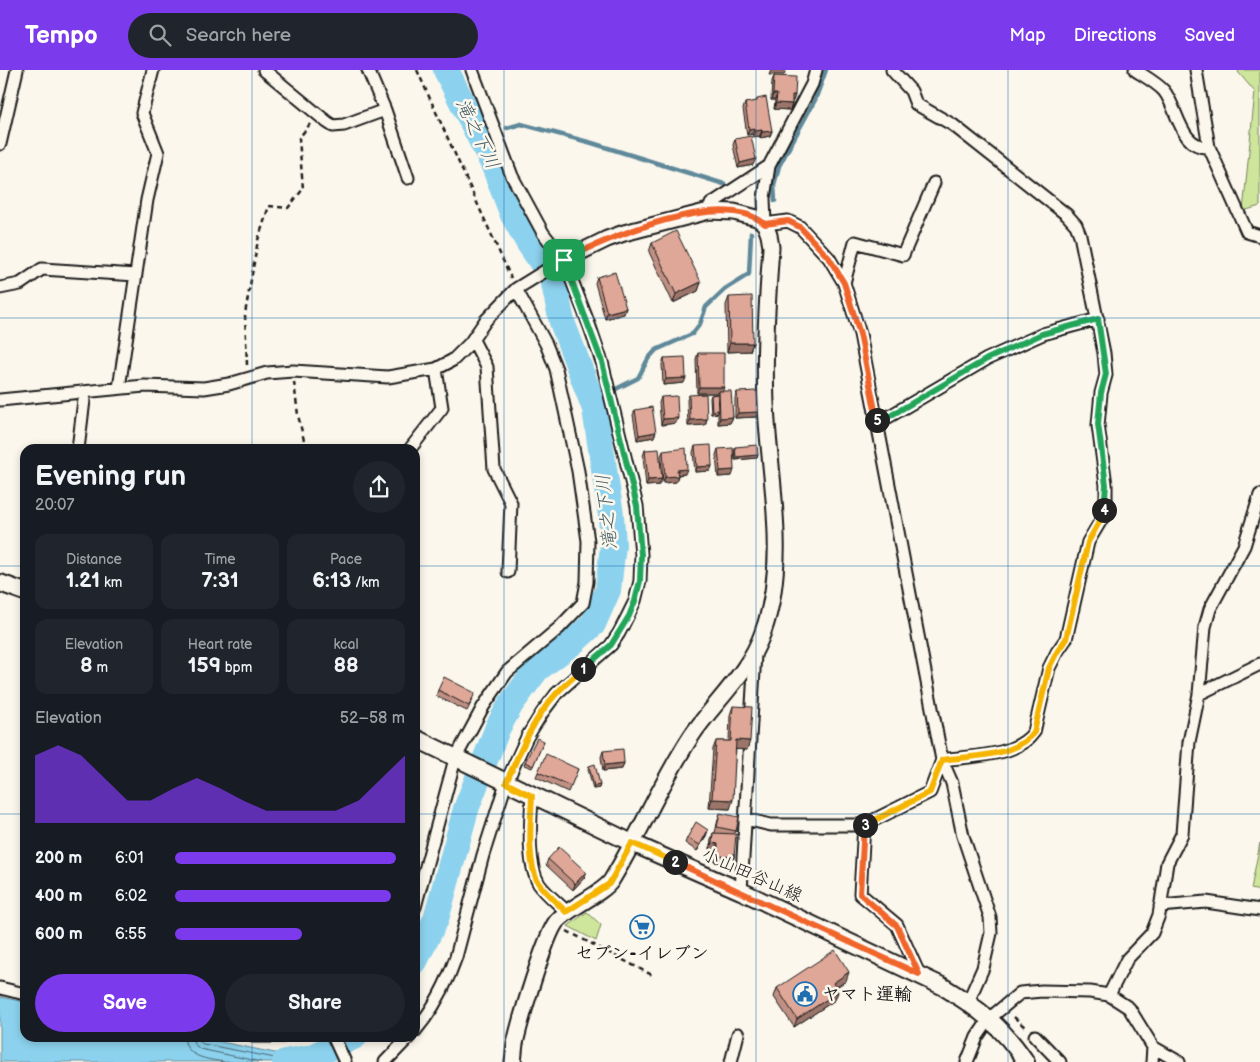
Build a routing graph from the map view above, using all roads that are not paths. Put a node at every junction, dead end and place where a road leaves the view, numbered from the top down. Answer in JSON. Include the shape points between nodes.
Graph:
{"nodes":[{"id":1,"x":17,"y":70,"type":"edge"},
{"id":2,"x":153,"y":70,"type":"edge"},
{"id":3,"x":264,"y":70,"type":"edge"},
{"id":4,"x":368,"y":70,"type":"edge"},
{"id":5,"x":472,"y":70,"type":"edge"},
{"id":6,"x":816,"y":70,"type":"edge"},
{"id":7,"x":892,"y":70,"type":"edge"},
{"id":8,"x":1135,"y":70,"type":"edge"},
{"id":9,"x":1196,"y":70,"type":"edge"},
{"id":10,"x":385,"y":110,"type":"junction"},
{"id":11,"x":0,"y":144,"type":"edge"},
{"id":12,"x":1209,"y":147,"type":"junction"},
{"id":13,"x":770,"y":166,"type":"junction"},
{"id":14,"x":408,"y":178,"type":"dead end"},
{"id":15,"x":934,"y":183,"type":"dead end"},
{"id":16,"x":709,"y":211,"type":"junction"},
{"id":17,"x":765,"y":224,"type":"junction"},
{"id":18,"x":1260,"y":236,"type":"edge"},
{"id":19,"x":561,"y":261,"type":"junction"},
{"id":20,"x":136,"y":275,"type":"junction"},
{"id":21,"x":844,"y":283,"type":"junction"},
{"id":22,"x":520,"y":286,"type":"junction"},
{"id":23,"x":0,"y":288,"type":"edge"},
{"id":24,"x":1098,"y":319,"type":"junction"},
{"id":25,"x":473,"y":340,"type":"junction"},
{"id":26,"x":436,"y":369,"type":"junction"},
{"id":27,"x":119,"y":388,"type":"junction"},
{"id":28,"x":85,"y":392,"type":"junction"},
{"id":29,"x":0,"y":400,"type":"edge"},
{"id":30,"x":878,"y":423,"type":"junction"},
{"id":31,"x":79,"y":444,"type":"edge"},
{"id":32,"x":414,"y":444,"type":"edge"},
{"id":33,"x":1260,"y":495,"type":"edge"},
{"id":34,"x":508,"y":572,"type":"dead end"},
{"id":35,"x":0,"y":583,"type":"edge"},
{"id":36,"x":20,"y":590,"type":"edge"},
{"id":37,"x":755,"y":654,"type":"junction"},
{"id":38,"x":1260,"y":664,"type":"edge"},
{"id":39,"x":1199,"y":694,"type":"junction"},
{"id":40,"x":420,"y":741,"type":"edge"},
{"id":41,"x":458,"y":760,"type":"junction"},
{"id":42,"x":942,"y":760,"type":"junction"},
{"id":43,"x":503,"y":782,"type":"junction"},
{"id":44,"x":532,"y":796,"type":"junction"},
{"id":45,"x":745,"y":819,"type":"junction"},
{"id":46,"x":864,"y":825,"type":"junction"},
{"id":47,"x":632,"y":843,"type":"junction"},
{"id":48,"x":420,"y":890,"type":"edge"},
{"id":49,"x":741,"y":891,"type":"junction"},
{"id":50,"x":1160,"y":906,"type":"junction"},
{"id":51,"x":1260,"y":910,"type":"edge"},
{"id":52,"x":566,"y":912,"type":"junction"},
{"id":53,"x":919,"y":974,"type":"junction"},
{"id":54,"x":0,"y":988,"type":"edge"},
{"id":55,"x":20,"y":993,"type":"edge"},
{"id":56,"x":1109,"y":995,"type":"junction"},
{"id":57,"x":968,"y":1002,"type":"junction"},
{"id":58,"x":990,"y":1018,"type":"junction"},
{"id":59,"x":420,"y":1024,"type":"edge"},
{"id":60,"x":738,"y":1034,"type":"dead end"},
{"id":61,"x":1035,"y":1036,"type":"dead end"},
{"id":62,"x":336,"y":1042,"type":"edge"},
{"id":63,"x":404,"y":1042,"type":"edge"},
{"id":64,"x":1153,"y":1047,"type":"junction"},
{"id":65,"x":345,"y":1062,"type":"edge"},
{"id":66,"x":385,"y":1062,"type":"edge"},
{"id":67,"x":513,"y":1062,"type":"edge"},
{"id":68,"x":731,"y":1062,"type":"edge"},
{"id":69,"x":967,"y":1062,"type":"edge"},
{"id":70,"x":1026,"y":1062,"type":"edge"},
{"id":71,"x":1060,"y":1062,"type":"edge"},
{"id":72,"x":1152,"y":1062,"type":"edge"},
{"id":73,"x":1180,"y":1062,"type":"edge"}],
"edges":[{"from":1,"to":11,"type":"street"},
{"from":2,"to":20,"type":"street","via":[[142,113],[158,153]]},
{"from":3,"to":10,"type":"street","via":[[334,126]]},
{"from":4,"to":10,"type":"street"},
{"from":5,"to":19,"type":"street","via":[[512,176]]},
{"from":6,"to":13,"type":"street"},
{"from":7,"to":24,"type":"street","via":[[910,91],[916,104],[953,125],[1068,215],[1080,235]]},
{"from":8,"to":12,"type":"street","via":[[1164,91],[1190,140],[1201,147]]},
{"from":9,"to":12,"type":"street"},
{"from":10,"to":14,"type":"street"},
{"from":12,"to":18,"type":"street","via":[[1247,232]]},
{"from":13,"to":16,"type":"street","via":[[711,204]]},
{"from":13,"to":17,"type":"street","via":[[764,198]]},
{"from":15,"to":21,"type":"street","via":[[903,255],[855,242]]},
{"from":16,"to":17,"type":"street","via":[[746,214]]},
{"from":16,"to":19,"type":"street","via":[[624,233]]},
{"from":17,"to":21,"type":"street","via":[[788,221],[800,227],[829,258]]},
{"from":17,"to":37,"type":"street","via":[[771,247],[766,376],[776,544],[771,601]]},
{"from":19,"to":22,"type":"street"},
{"from":19,"to":43,"type":"street","via":[[590,327],[612,402],[637,506],[640,581],[629,616],[611,645],[557,693],[527,736]]},
{"from":20,"to":23,"type":"street","via":[[42,269],[20,284]]},
{"from":20,"to":27,"type":"street"},
{"from":21,"to":30,"type":"street","via":[[860,334]]},
{"from":22,"to":25,"type":"street","via":[[486,320]]},
{"from":22,"to":41,"type":"street","via":[[556,369],[588,541],[587,582],[583,603],[560,628],[507,672],[483,707]]},
{"from":24,"to":30,"type":"street","via":[[1042,334],[987,359]]},
{"from":24,"to":42,"type":"street","via":[[1106,374],[1098,424],[1106,506],[1088,542],[1066,639],[1049,668],[1034,732],[1028,740],[1002,751]]},
{"from":25,"to":26,"type":"street","via":[[453,360]]},
{"from":25,"to":34,"type":"street","via":[[486,367],[494,468],[511,503]]},
{"from":26,"to":27,"type":"street","via":[[388,377],[293,371],[267,373],[204,388]]},
{"from":26,"to":32,"type":"street","via":[[442,408]]},
{"from":27,"to":28,"type":"street"},
{"from":28,"to":29,"type":"street"},
{"from":28,"to":31,"type":"street"},
{"from":30,"to":42,"type":"street"},
{"from":33,"to":39,"type":"street","via":[[1244,546],[1210,609]]},
{"from":35,"to":36,"type":"main road"},
{"from":37,"to":45,"type":"street"},
{"from":37,"to":47,"type":"street","via":[[693,734]]},
{"from":38,"to":39,"type":"street"},
{"from":39,"to":50,"type":"street","via":[[1189,742],[1182,834],[1167,863]]},
{"from":40,"to":41,"type":"main road","name":"小山田谷山線"},
{"from":41,"to":43,"type":"main road","name":"小山田谷山線"},
{"from":41,"to":48,"type":"street"},
{"from":42,"to":46,"type":"street","via":[[930,792]]},
{"from":42,"to":57,"type":"street","via":[[952,783],[963,836],[990,917],[987,954]]},
{"from":43,"to":44,"type":"main road","name":"小山田谷山線"},
{"from":43,"to":59,"type":"street","via":[[450,975]]},
{"from":44,"to":47,"type":"main road","name":"小山田谷山線"},
{"from":44,"to":52,"type":"street","via":[[530,844],[535,873],[540,884]]},
{"from":45,"to":46,"type":"street","via":[[771,824]]},
{"from":45,"to":49,"type":"street"},
{"from":46,"to":53,"type":"street","via":[[860,894],[897,926]]},
{"from":47,"to":49,"type":"main road","name":"小山田谷山線"},
{"from":47,"to":52,"type":"street","via":[[609,884]]},
{"from":49,"to":53,"type":"main road","name":"小山田谷山線"},
{"from":50,"to":51,"type":"street","via":[[1206,902]]},
{"from":50,"to":56,"type":"street","via":[[1152,933],[1127,959]]},
{"from":52,"to":67,"type":"street","via":[[554,923],[545,946],[515,1044]]},
{"from":53,"to":57,"type":"main road","name":"小山田谷山線"},
{"from":54,"to":55,"type":"street"},
{"from":56,"to":58,"type":"street","via":[[1068,991],[1020,993]]},
{"from":56,"to":64,"type":"street","via":[[1129,1008]]},
{"from":57,"to":58,"type":"main road","name":"小山田谷山線"},
{"from":58,"to":69,"type":"street","via":[[977,1037]]},
{"from":58,"to":70,"type":"main road","name":"小山田谷山線"},
{"from":60,"to":68,"type":"street"},
{"from":61,"to":71,"type":"street"},
{"from":62,"to":65,"type":"street"},
{"from":63,"to":66,"type":"street"},
{"from":64,"to":72,"type":"street"},
{"from":64,"to":73,"type":"street"}]}
